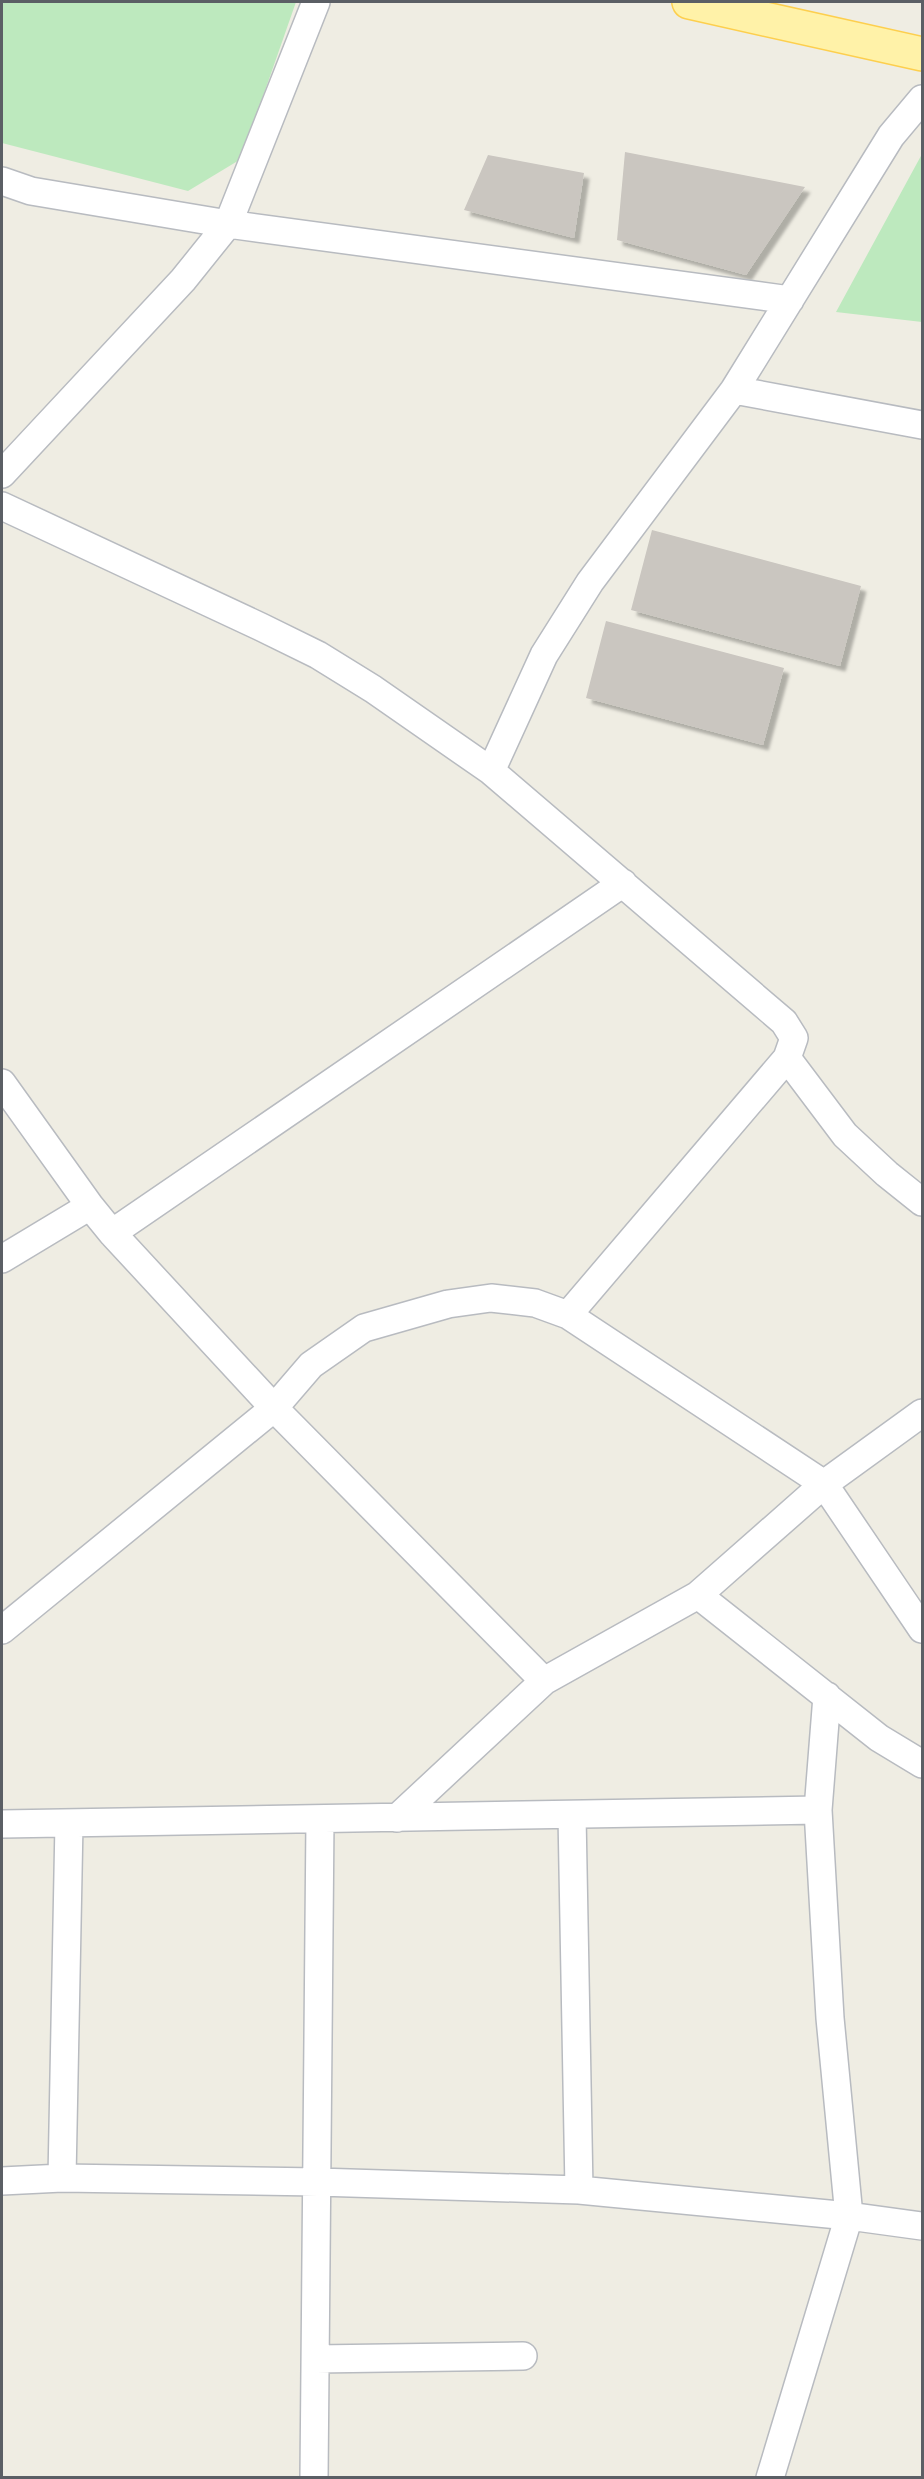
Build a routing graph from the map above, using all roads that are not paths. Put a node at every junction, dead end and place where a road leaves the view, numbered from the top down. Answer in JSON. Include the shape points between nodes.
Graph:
{"nodes":[{"id":1,"x":316,"y":2,"type":"edge"},
{"id":2,"x":689,"y":2,"type":"edge"},
{"id":3,"x":922,"y":54,"type":"edge"},
{"id":4,"x":922,"y":99,"type":"edge"},
{"id":5,"x":2,"y":181,"type":"edge"},
{"id":6,"x":228,"y":224,"type":"junction"},
{"id":7,"x":790,"y":300,"type":"junction"},
{"id":8,"x":734,"y":390,"type":"junction"},
{"id":9,"x":922,"y":425,"type":"edge"},
{"id":10,"x":2,"y":474,"type":"edge"},
{"id":11,"x":2,"y":506,"type":"edge"},
{"id":12,"x":491,"y":771,"type":"junction"},
{"id":13,"x":623,"y":882,"type":"junction"},
{"id":14,"x":787,"y":1058,"type":"junction"},
{"id":15,"x":2,"y":1083,"type":"edge"},
{"id":16,"x":922,"y":1202,"type":"edge"},
{"id":17,"x":90,"y":1206,"type":"junction"},
{"id":18,"x":112,"y":1233,"type":"junction"},
{"id":19,"x":2,"y":1259,"type":"edge"},
{"id":20,"x":568,"y":1315,"type":"junction"},
{"id":21,"x":274,"y":1408,"type":"junction"},
{"id":22,"x":922,"y":1413,"type":"edge"},
{"id":23,"x":824,"y":1484,"type":"junction"},
{"id":24,"x":698,"y":1595,"type":"junction"},
{"id":25,"x":922,"y":1629,"type":"edge"},
{"id":26,"x":2,"y":1630,"type":"edge"},
{"id":27,"x":544,"y":1681,"type":"junction"},
{"id":28,"x":826,"y":1696,"type":"junction"},
{"id":29,"x":922,"y":1764,"type":"edge"},
{"id":30,"x":818,"y":1810,"type":"junction"},
{"id":31,"x":572,"y":1815,"type":"junction"},
{"id":32,"x":397,"y":1818,"type":"junction"},
{"id":33,"x":320,"y":1819,"type":"junction"},
{"id":34,"x":69,"y":1823,"type":"junction"},
{"id":35,"x":2,"y":1824,"type":"edge"},
{"id":36,"x":62,"y":2178,"type":"junction"},
{"id":37,"x":2,"y":2181,"type":"edge"},
{"id":38,"x":318,"y":2181,"type":"junction"},
{"id":39,"x":579,"y":2190,"type":"junction"},
{"id":40,"x":849,"y":2216,"type":"junction"},
{"id":41,"x":922,"y":2226,"type":"edge"},
{"id":42,"x":523,"y":2356,"type":"dead end"},
{"id":43,"x":316,"y":2359,"type":"junction"},
{"id":44,"x":314,"y":2478,"type":"edge"},
{"id":45,"x":770,"y":2478,"type":"edge"}],
"edges":[{"from":1,"to":6,"type":"street"},
{"from":2,"to":3,"type":"main road"},
{"from":4,"to":7,"type":"street","via":[[891,136]]},
{"from":5,"to":6,"type":"street","via":[[31,191]]},
{"from":6,"to":7,"type":"street"},
{"from":6,"to":10,"type":"street","via":[[183,280]]},
{"from":7,"to":8,"type":"street"},
{"from":8,"to":9,"type":"street"},
{"from":8,"to":12,"type":"street","via":[[590,582],[544,655]]},
{"from":11,"to":12,"type":"street","via":[[318,655]]},
{"from":12,"to":13,"type":"street"},
{"from":13,"to":14,"type":"street","via":[[784,1022],[794,1038]]},
{"from":13,"to":18,"type":"street"},
{"from":14,"to":16,"type":"street","via":[[845,1135]]},
{"from":14,"to":20,"type":"street"},
{"from":15,"to":17,"type":"street"},
{"from":17,"to":18,"type":"street"},
{"from":17,"to":19,"type":"street"},
{"from":18,"to":21,"type":"street"},
{"from":20,"to":21,"type":"street","via":[[535,1303],[491,1298],[448,1304],[364,1328],[311,1365]]},
{"from":20,"to":23,"type":"street"},
{"from":21,"to":26,"type":"street"},
{"from":21,"to":27,"type":"street"},
{"from":22,"to":23,"type":"street"},
{"from":23,"to":24,"type":"street"},
{"from":23,"to":25,"type":"street"},
{"from":24,"to":27,"type":"street"},
{"from":24,"to":28,"type":"street"},
{"from":27,"to":32,"type":"street"},
{"from":28,"to":29,"type":"street","via":[[879,1738]]},
{"from":28,"to":30,"type":"street"},
{"from":30,"to":31,"type":"street"},
{"from":30,"to":40,"type":"street","via":[[830,2018]]},
{"from":31,"to":32,"type":"street"},
{"from":31,"to":39,"type":"street"},
{"from":32,"to":33,"type":"street"},
{"from":33,"to":34,"type":"street"},
{"from":33,"to":38,"type":"street"},
{"from":34,"to":35,"type":"street"},
{"from":34,"to":36,"type":"street"},
{"from":36,"to":37,"type":"street"},
{"from":36,"to":38,"type":"street"},
{"from":38,"to":39,"type":"street"},
{"from":38,"to":43,"type":"street"},
{"from":39,"to":40,"type":"street"},
{"from":40,"to":41,"type":"street"},
{"from":40,"to":45,"type":"street"},
{"from":42,"to":43,"type":"street"},
{"from":43,"to":44,"type":"street"}]}
